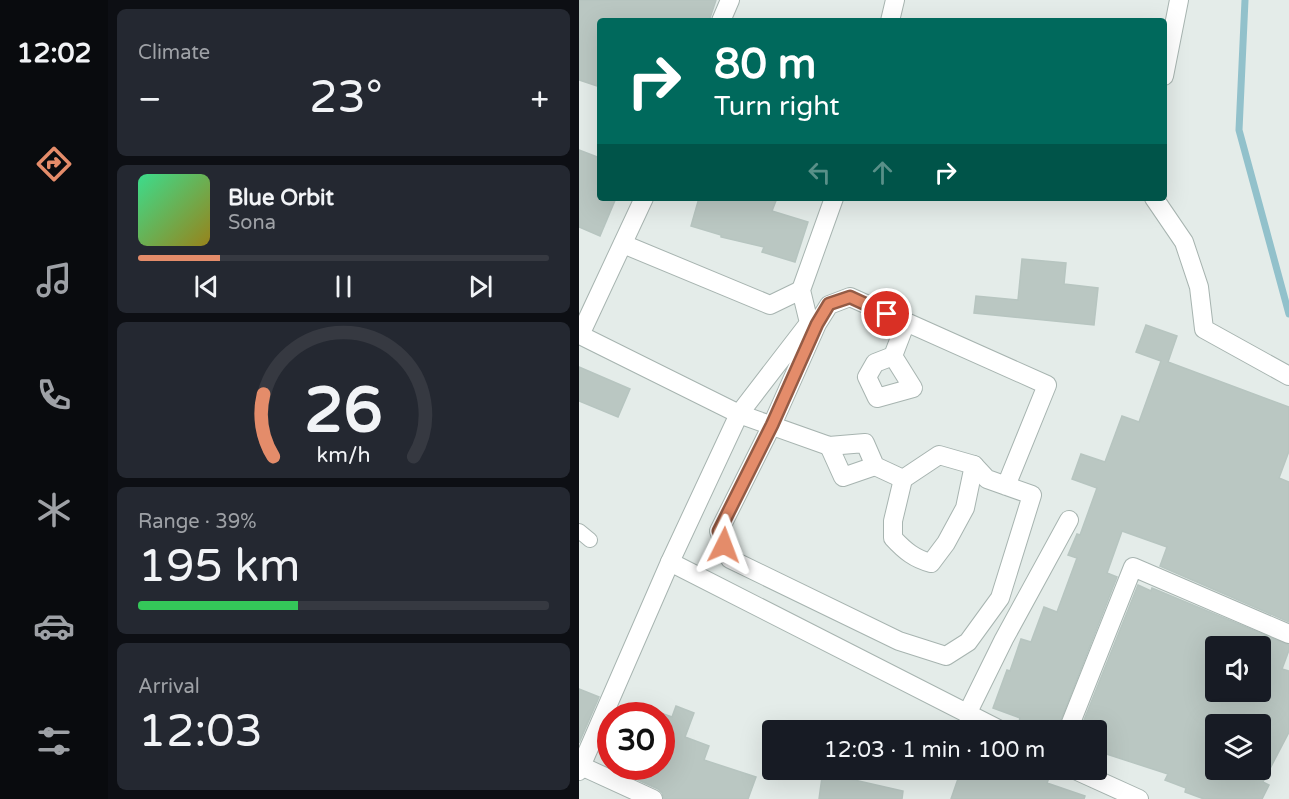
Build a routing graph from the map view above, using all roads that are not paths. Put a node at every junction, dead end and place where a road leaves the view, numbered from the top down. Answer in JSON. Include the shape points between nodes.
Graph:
{"nodes":[{"id":1,"x":730,"y":0,"type":"edge"},
{"id":2,"x":895,"y":0,"type":"edge"},
{"id":3,"x":1179,"y":0,"type":"edge"},
{"id":4,"x":722,"y":18,"type":"edge"},
{"id":5,"x":891,"y":18,"type":"edge"},
{"id":6,"x":1167,"y":61,"type":"edge"},
{"id":7,"x":643,"y":201,"type":"edge"},
{"id":8,"x":833,"y":201,"type":"edge"},
{"id":9,"x":1156,"y":201,"type":"edge"},
{"id":10,"x":623,"y":244,"type":"junction"},
{"id":11,"x":801,"y":290,"type":"junction"},
{"id":12,"x":906,"y":322,"type":"junction"},
{"id":13,"x":580,"y":335,"type":"edge"},
{"id":14,"x":894,"y":356,"type":"dead end"},
{"id":15,"x":1289,"y":376,"type":"edge"},
{"id":16,"x":739,"y":414,"type":"junction"},
{"id":17,"x":772,"y":425,"type":"junction"},
{"id":18,"x":829,"y":446,"type":"junction"},
{"id":19,"x":974,"y":465,"type":"junction"},
{"id":20,"x":875,"y":466,"type":"junction"},
{"id":21,"x":903,"y":479,"type":"junction"},
{"id":22,"x":1007,"y":486,"type":"junction"},
{"id":23,"x":1069,"y":520,"type":"dead end"},
{"id":24,"x":670,"y":562,"type":"junction"},
{"id":25,"x":1289,"y":634,"type":"edge"},
{"id":26,"x":967,"y":714,"type":"junction"},
{"id":27,"x":979,"y":720,"type":"edge"},
{"id":28,"x":1072,"y":720,"type":"edge"},
{"id":29,"x":580,"y":767,"type":"edge"},
{"id":30,"x":1097,"y":780,"type":"edge"},
{"id":31,"x":653,"y":799,"type":"edge"},
{"id":32,"x":1139,"y":799,"type":"edge"}],
"edges":[{"from":1,"to":4,"type":"street"},
{"from":2,"to":5,"type":"street"},
{"from":3,"to":6,"type":"street"},
{"from":7,"to":10,"type":"street"},
{"from":8,"to":11,"type":"street"},
{"from":9,"to":15,"type":"street","via":[[1183,242],[1199,287],[1204,329]]},
{"from":10,"to":11,"type":"street","via":[[770,305]]},
{"from":10,"to":13,"type":"street"},
{"from":11,"to":16,"type":"street","via":[[809,323]]},
{"from":12,"to":14,"type":"street"},
{"from":12,"to":17,"type":"street","via":[[850,297],[829,304]]},
{"from":12,"to":22,"type":"street","via":[[1047,385]]},
{"from":13,"to":16,"type":"street"},
{"from":16,"to":17,"type":"street"},
{"from":16,"to":24,"type":"street"},
{"from":17,"to":18,"type":"street"},
{"from":17,"to":22,"type":"street","via":[[719,531],[730,560],[899,641],[946,656],[968,642],[1000,598],[1032,495]]},
{"from":18,"to":20,"type":"street","via":[[865,443]]},
{"from":18,"to":20,"type":"street","via":[[843,477]]},
{"from":19,"to":21,"type":"street","via":[[939,455]]},
{"from":19,"to":21,"type":"street","via":[[965,508],[931,563],[917,559],[893,538]]},
{"from":19,"to":22,"type":"street","via":[[987,479]]},
{"from":20,"to":21,"type":"street"},
{"from":23,"to":26,"type":"street"},
{"from":24,"to":26,"type":"street"},
{"from":24,"to":29,"type":"street"},
{"from":25,"to":28,"type":"street","via":[[1133,567]]},
{"from":26,"to":27,"type":"street"},
{"from":29,"to":31,"type":"street"},
{"from":30,"to":32,"type":"street"}]}
